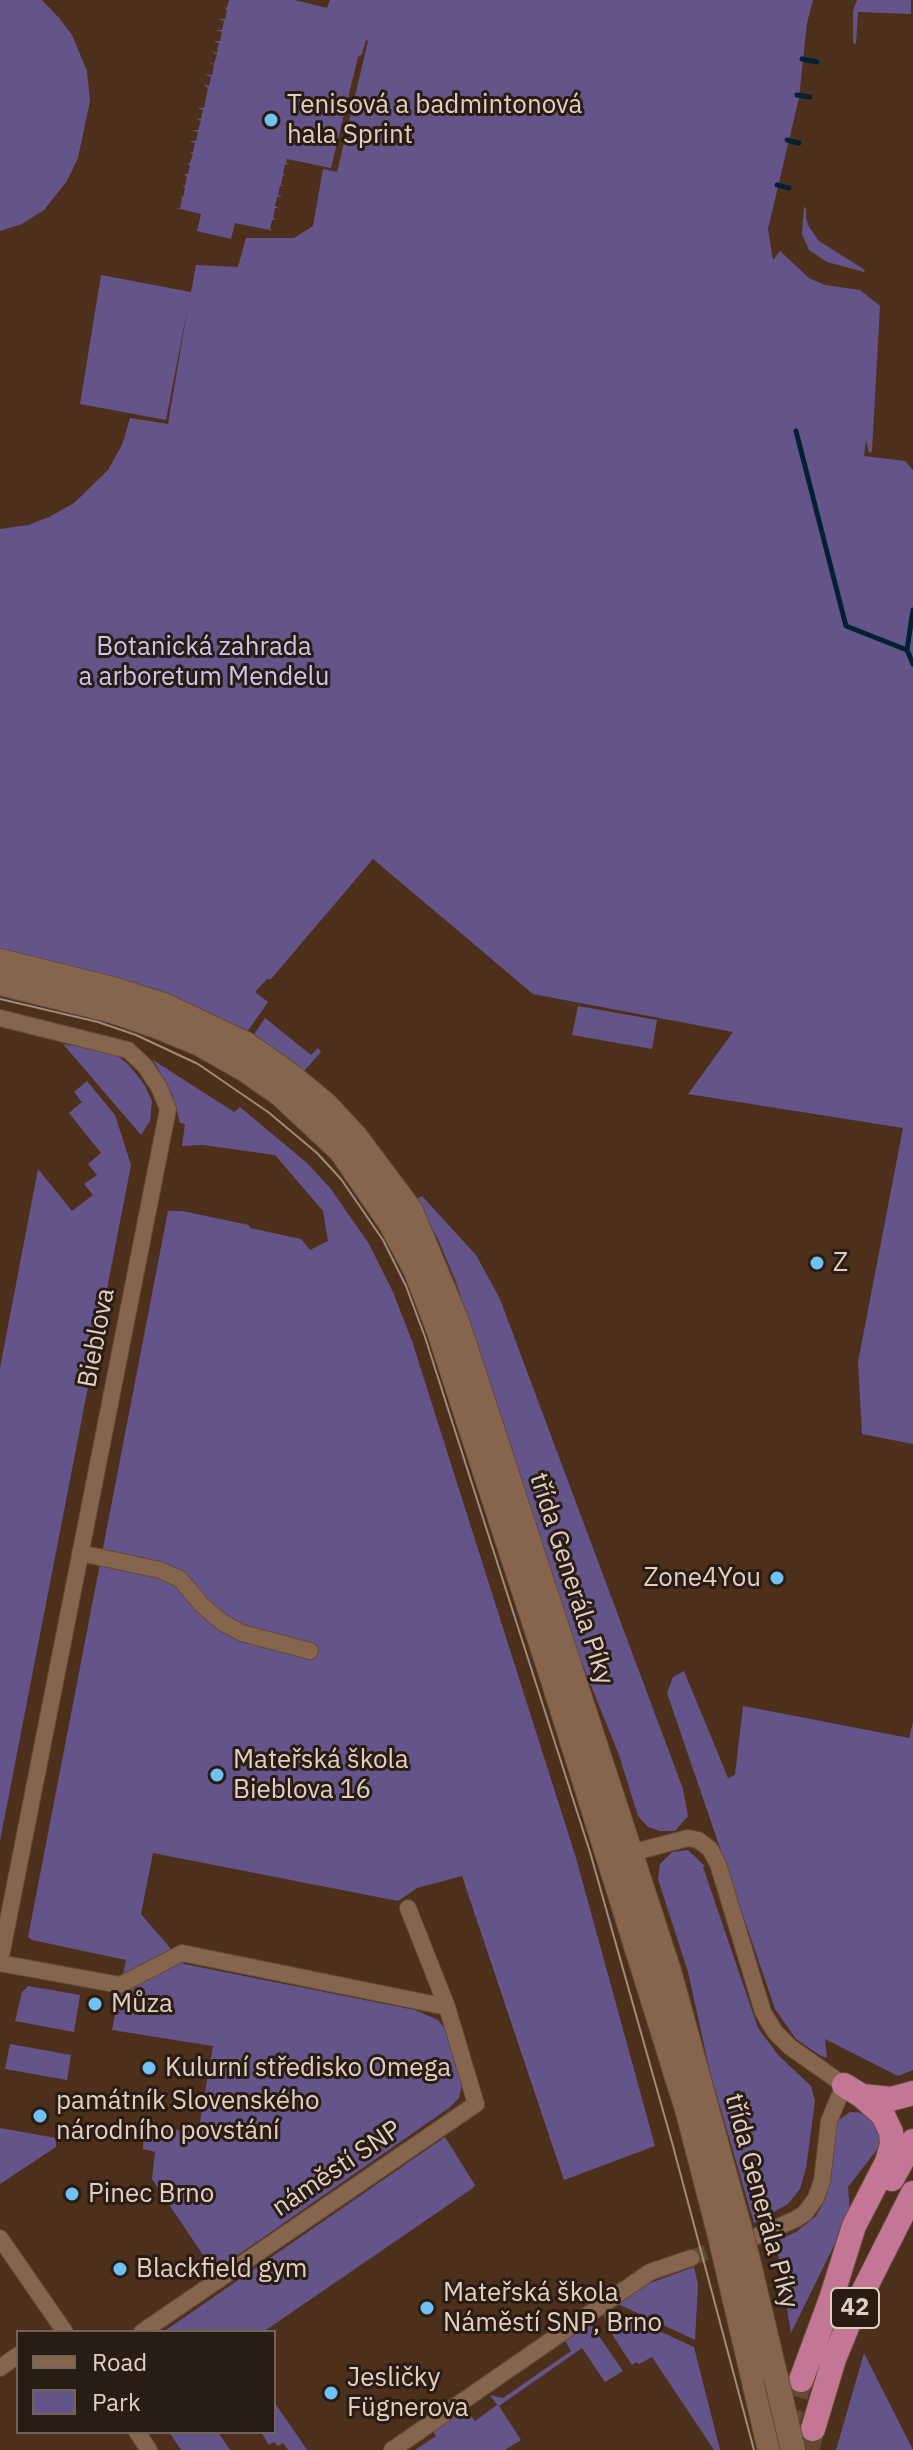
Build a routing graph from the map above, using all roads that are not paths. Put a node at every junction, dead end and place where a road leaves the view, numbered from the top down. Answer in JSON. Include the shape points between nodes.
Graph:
{"nodes":[{"id":1,"x":0,"y":961,"type":"edge"},
{"id":2,"x":0,"y":983,"type":"edge"},
{"id":3,"x":0,"y":1018,"type":"edge"},
{"id":4,"x":80,"y":1553,"type":"junction"},
{"id":5,"x":310,"y":1651,"type":"dead end"},
{"id":6,"x":620,"y":1856,"type":"junction"},
{"id":7,"x":408,"y":1908,"type":"dead end"},
{"id":8,"x":0,"y":1962,"type":"edge"},
{"id":9,"x":447,"y":2007,"type":"junction"},
{"id":10,"x":853,"y":2091,"type":"junction"},
{"id":11,"x":913,"y":2093,"type":"edge"},
{"id":12,"x":913,"y":2141,"type":"edge"},
{"id":13,"x":913,"y":2193,"type":"edge"},
{"id":14,"x":0,"y":2238,"type":"edge"},
{"id":15,"x":725,"y":2246,"type":"junction"},
{"id":16,"x":831,"y":2299,"type":"junction"},
{"id":17,"x":59,"y":2330,"type":"edge"},
{"id":18,"x":145,"y":2330,"type":"edge"},
{"id":19,"x":801,"y":2380,"type":"tunnel mouth"},
{"id":20,"x":813,"y":2429,"type":"tunnel mouth"},
{"id":21,"x":392,"y":2450,"type":"edge"},
{"id":22,"x":770,"y":2450,"type":"edge"},
{"id":23,"x":793,"y":2450,"type":"tunnel mouth"}],
"edges":[{"from":1,"to":6,"type":"main road","name":"třída Generála Píky","via":[[166,1006],[246,1044],[325,1104],[411,1211],[458,1324]]},
{"from":2,"to":6,"type":"main road","name":"třída Generála Píky","via":[[109,1010],[200,1044],[280,1094],[341,1151],[367,1186],[404,1247],[439,1331]]},
{"from":3,"to":4,"type":"street","name":"Bieblova","via":[[128,1050],[145,1066],[168,1109]]},
{"from":4,"to":5,"type":"street","via":[[160,1570],[180,1579],[223,1623]]},
{"from":4,"to":8,"type":"street","name":"Bieblova"},
{"from":6,"to":10,"type":"street","via":[[688,1838],[710,1849],[763,2012],[790,2047]]},
{"from":6,"to":15,"type":"main road","name":"třída Generála Píky"},
{"from":7,"to":9,"type":"street","name":"náměstí SNP"},
{"from":8,"to":9,"type":"street","via":[[120,1985],[182,1953]]},
{"from":9,"to":18,"type":"street","name":"náměstí SNP","via":[[476,2104]]},
{"from":10,"to":11,"type":"highway","via":[[891,2099]]},
{"from":10,"to":15,"type":"street","via":[[829,2121],[822,2181],[805,2213]]},
{"from":10,"to":16,"type":"highway","number":"42","via":[[883,2115],[892,2144],[854,2226]]},
{"from":12,"to":16,"type":"highway","number":"42"},
{"from":13,"to":20,"type":"highway","number":"42","via":[[855,2308]]},
{"from":14,"to":17,"type":"street"},
{"from":15,"to":21,"type":"street","via":[[650,2272]]},
{"from":15,"to":22,"type":"main road","name":"třída Generála Píky"},
{"from":15,"to":23,"type":"main road","name":"třída Generála Píky","bridge":true,"via":[[776,2378]]},
{"from":16,"to":19,"type":"highway","number":"42"}]}
